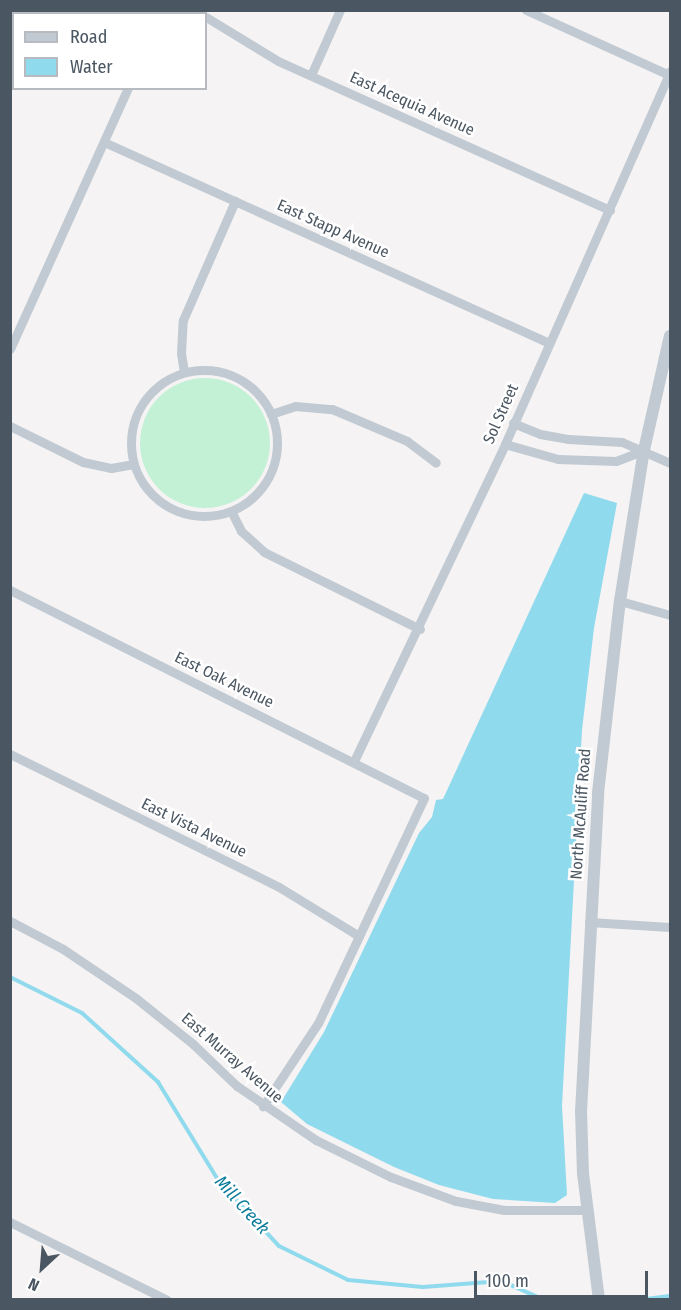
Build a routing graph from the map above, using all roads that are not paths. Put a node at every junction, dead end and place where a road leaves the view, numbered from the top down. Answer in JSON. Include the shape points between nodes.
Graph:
{"nodes":[{"id":1,"x":340,"y":10,"type":"edge"},
{"id":2,"x":526,"y":10,"type":"edge"},
{"id":3,"x":541,"y":14,"type":"edge"},
{"id":4,"x":207,"y":18,"type":"edge"},
{"id":5,"x":670,"y":73,"type":"edge"},
{"id":6,"x":311,"y":75,"type":"junction"},
{"id":7,"x":127,"y":90,"type":"edge"},
{"id":8,"x":104,"y":142,"type":"junction"},
{"id":9,"x":235,"y":201,"type":"junction"},
{"id":10,"x":610,"y":210,"type":"junction"},
{"id":11,"x":670,"y":336,"type":"edge"},
{"id":12,"x":549,"y":343,"type":"junction"},
{"id":13,"x":10,"y":349,"type":"edge"},
{"id":14,"x":184,"y":372,"type":"junction"},
{"id":15,"x":271,"y":414,"type":"junction"},
{"id":16,"x":513,"y":423,"type":"junction"},
{"id":17,"x":10,"y":426,"type":"edge"},
{"id":18,"x":505,"y":444,"type":"junction"},
{"id":19,"x":644,"y":450,"type":"junction"},
{"id":20,"x":436,"y":463,"type":"dead end"},
{"id":21,"x":670,"y":463,"type":"edge"},
{"id":22,"x":134,"y":464,"type":"junction"},
{"id":23,"x":231,"y":511,"type":"junction"},
{"id":24,"x":10,"y":591,"type":"edge"},
{"id":25,"x":620,"y":601,"type":"junction"},
{"id":26,"x":670,"y":615,"type":"edge"},
{"id":27,"x":420,"y":630,"type":"junction"},
{"id":28,"x":10,"y":754,"type":"edge"},
{"id":29,"x":354,"y":761,"type":"junction"},
{"id":30,"x":10,"y":921,"type":"edge"},
{"id":31,"x":589,"y":922,"type":"junction"},
{"id":32,"x":670,"y":927,"type":"edge"},
{"id":33,"x":359,"y":936,"type":"junction"},
{"id":34,"x":263,"y":1106,"type":"junction"},
{"id":35,"x":586,"y":1210,"type":"junction"},
{"id":36,"x":10,"y":1222,"type":"edge"},
{"id":37,"x":167,"y":1299,"type":"edge"},
{"id":38,"x":599,"y":1299,"type":"edge"}],
"edges":[{"from":1,"to":6,"type":"street"},
{"from":2,"to":3,"type":"street"},
{"from":3,"to":5,"type":"street"},
{"from":4,"to":6,"type":"street","name":"East Acequia Avenue","via":[[250,47]]},
{"from":5,"to":10,"type":"street","name":"Sol Street"},
{"from":6,"to":10,"type":"street","name":"East Acequia Avenue"},
{"from":7,"to":8,"type":"street"},
{"from":8,"to":9,"type":"street","name":"East Stapp Avenue"},
{"from":8,"to":13,"type":"street"},
{"from":9,"to":12,"type":"street","name":"East Stapp Avenue"},
{"from":9,"to":14,"type":"street","via":[[183,320]]},
{"from":10,"to":12,"type":"street","name":"Sol Street"},
{"from":11,"to":19,"type":"street","name":"North McAuliff Road"},
{"from":12,"to":16,"type":"street","name":"Sol Street"},
{"from":14,"to":15,"type":"street","via":[[225,373],[244,382]]},
{"from":14,"to":22,"type":"street","via":[[162,382],[145,399],[134,420],[130,443]]},
{"from":15,"to":20,"type":"street","via":[[295,406],[332,409],[407,441]]},
{"from":15,"to":23,"type":"street","via":[[277,437],[275,461],[266,483],[250,500]]},
{"from":16,"to":18,"type":"street","name":"Sol Street"},
{"from":16,"to":19,"type":"street","via":[[540,434],[622,442]]},
{"from":17,"to":22,"type":"street","via":[[83,462],[111,468]]},
{"from":18,"to":19,"type":"street","via":[[558,459],[616,461]]},
{"from":18,"to":27,"type":"street","name":"Sol Street"},
{"from":19,"to":21,"type":"street"},
{"from":19,"to":25,"type":"street","name":"North McAuliff Road"},
{"from":22,"to":23,"type":"street","via":[[145,487],[162,503],[183,513],[206,516]]},
{"from":23,"to":27,"type":"street","via":[[241,531],[264,552]]},
{"from":24,"to":29,"type":"street","name":"East Oak Avenue"},
{"from":25,"to":26,"type":"street"},
{"from":25,"to":31,"type":"street","name":"North McAuliff Road","via":[[602,746]]},
{"from":27,"to":29,"type":"street","name":"Sol Street"},
{"from":28,"to":33,"type":"street","name":"East Vista Avenue","via":[[279,887]]},
{"from":29,"to":33,"type":"street","name":"East Oak Avenue","via":[[424,798]]},
{"from":30,"to":34,"type":"street","name":"East Murray Avenue","via":[[63,949],[136,999]]},
{"from":31,"to":32,"type":"street"},
{"from":31,"to":35,"type":"street","name":"North McAuliff Road","via":[[581,1112]]},
{"from":33,"to":34,"type":"street","via":[[302,1052]]},
{"from":34,"to":35,"type":"street","name":"East Murray Avenue","via":[[316,1140],[423,1191],[504,1210]]},
{"from":35,"to":38,"type":"street","name":"North McAuliff Road"},
{"from":36,"to":37,"type":"street"}]}
